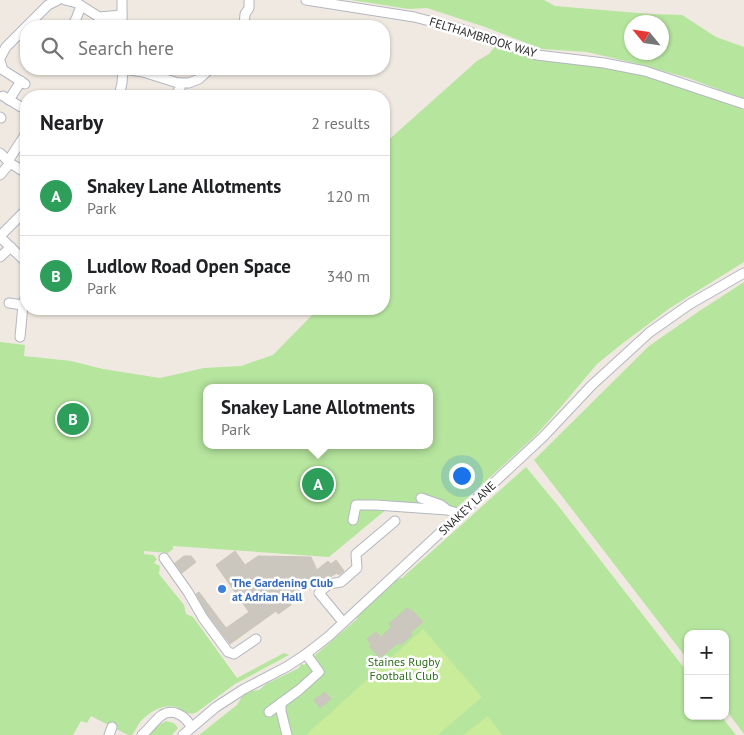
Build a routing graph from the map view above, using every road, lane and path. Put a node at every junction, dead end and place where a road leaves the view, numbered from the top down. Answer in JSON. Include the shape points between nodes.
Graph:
{"nodes":[{"id":1,"x":58,"y":0,"type":"edge"},
{"id":2,"x":65,"y":0,"type":"edge"},
{"id":3,"x":122,"y":0,"type":"edge"},
{"id":4,"x":249,"y":0,"type":"edge"},
{"id":5,"x":306,"y":0,"type":"edge"},
{"id":6,"x":81,"y":6,"type":"junction"},
{"id":7,"x":122,"y":15,"type":"junction"},
{"id":8,"x":34,"y":20,"type":"edge"},
{"id":9,"x":75,"y":20,"type":"edge"},
{"id":10,"x":122,"y":20,"type":"edge"},
{"id":11,"x":244,"y":20,"type":"edge"},
{"id":12,"x":20,"y":34,"type":"edge"},
{"id":13,"x":0,"y":58,"type":"edge"},
{"id":14,"x":123,"y":75,"type":"edge"},
{"id":15,"x":153,"y":75,"type":"edge"},
{"id":16,"x":203,"y":75,"type":"edge"},
{"id":17,"x":180,"y":83,"type":"junction"},
{"id":18,"x":120,"y":90,"type":"edge"},
{"id":19,"x":179,"y":90,"type":"edge"},
{"id":20,"x":744,"y":104,"type":"edge"},
{"id":21,"x":20,"y":107,"type":"dead end"},
{"id":22,"x":20,"y":143,"type":"edge"},
{"id":23,"x":0,"y":153,"type":"edge"},
{"id":24,"x":9,"y":162,"type":"junction"},
{"id":25,"x":20,"y":169,"type":"edge"},
{"id":26,"x":0,"y":175,"type":"edge"},
{"id":27,"x":20,"y":216,"type":"edge"},
{"id":28,"x":0,"y":236,"type":"edge"},
{"id":29,"x":11,"y":247,"type":"junction"},
{"id":30,"x":20,"y":256,"type":"edge"},
{"id":31,"x":0,"y":257,"type":"edge"},
{"id":32,"x":744,"y":273,"type":"edge"},
{"id":33,"x":9,"y":303,"type":"dead end"},
{"id":34,"x":20,"y":305,"type":"edge"},
{"id":35,"x":22,"y":315,"type":"edge"},
{"id":36,"x":20,"y":337,"type":"dead end"},
{"id":37,"x":421,"y":498,"type":"dead end"},
{"id":38,"x":447,"y":510,"type":"junction"},
{"id":39,"x":459,"y":516,"type":"junction"},
{"id":40,"x":353,"y":520,"type":"dead end"},
{"id":41,"x":395,"y":521,"type":"dead end"},
{"id":42,"x":164,"y":558,"type":"dead end"},
{"id":43,"x":343,"y":622,"type":"junction"},
{"id":44,"x":256,"y":639,"type":"dead end"},
{"id":45,"x":306,"y":654,"type":"junction"},
{"id":46,"x":281,"y":703,"type":"junction"},
{"id":47,"x":269,"y":712,"type":"dead end"},
{"id":48,"x":191,"y":727,"type":"junction"},
{"id":49,"x":142,"y":735,"type":"edge"},
{"id":50,"x":183,"y":735,"type":"edge"},
{"id":51,"x":287,"y":735,"type":"edge"}],
"edges":[{"from":1,"to":8,"type":"street"},
{"from":2,"to":6,"type":"street"},
{"from":3,"to":7,"type":"street"},
{"from":4,"to":11,"type":"street"},
{"from":5,"to":20,"type":"street","name":"FELTHAMBROOK WAY","via":[[414,17],[537,54],[604,62],[645,71]]},
{"from":6,"to":7,"type":"street","via":[[99,17]]},
{"from":6,"to":9,"type":"street"},
{"from":7,"to":10,"type":"street"},
{"from":12,"to":13,"type":"street"},
{"from":13,"to":21,"type":"street","via":[[3,70],[23,83],[6,98]]},
{"from":14,"to":18,"type":"street"},
{"from":15,"to":17,"type":"street"},
{"from":16,"to":17,"type":"street","via":[[189,83]]},
{"from":17,"to":19,"type":"street"},
{"from":22,"to":24,"type":"street"},
{"from":23,"to":24,"type":"street"},
{"from":24,"to":25,"type":"street"},
{"from":24,"to":26,"type":"street"},
{"from":27,"to":28,"type":"street"},
{"from":28,"to":29,"type":"street"},
{"from":29,"to":30,"type":"street"},
{"from":29,"to":31,"type":"street"},
{"from":32,"to":39,"type":"street","name":"SNAKEY LANE","via":[[650,332]]},
{"from":33,"to":34,"type":"street"},
{"from":35,"to":36,"type":"street"},
{"from":37,"to":38,"type":"street"},
{"from":38,"to":39,"type":"street"},
{"from":38,"to":40,"type":"street","via":[[356,505]]},
{"from":39,"to":43,"type":"street","name":"SNAKEY LANE"},
{"from":41,"to":43,"type":"street","via":[[356,554],[357,568],[341,582],[329,584],[319,594]]},
{"from":42,"to":44,"type":"street","via":[[228,652],[234,654]]},
{"from":43,"to":45,"type":"street","name":"SNAKEY LANE"},
{"from":45,"to":46,"type":"street","via":[[319,672]]},
{"from":45,"to":48,"type":"street","name":"SNAKEY LANE","via":[[244,689]]},
{"from":46,"to":47,"type":"street"},
{"from":46,"to":51,"type":"street"},
{"from":48,"to":49,"type":"street","via":[[176,712],[163,714]]},
{"from":48,"to":50,"type":"street","name":"SNAKEY LANE"}]}
